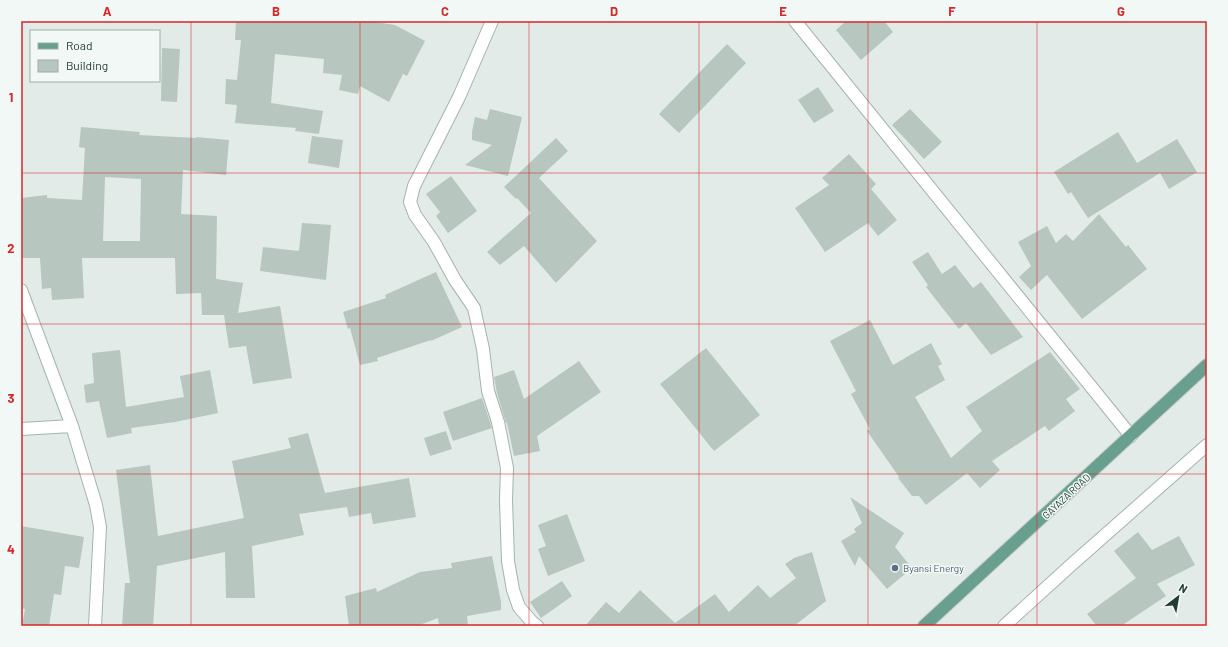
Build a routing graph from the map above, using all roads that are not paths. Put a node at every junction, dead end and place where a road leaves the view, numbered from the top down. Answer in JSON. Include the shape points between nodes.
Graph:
{"nodes":[{"id":1,"x":492,"y":21,"type":"edge"},
{"id":2,"x":795,"y":21,"type":"edge"},
{"id":3,"x":21,"y":290,"type":"edge"},
{"id":4,"x":1207,"y":365,"type":"edge"},
{"id":5,"x":72,"y":426,"type":"junction"},
{"id":6,"x":21,"y":429,"type":"edge"},
{"id":7,"x":1131,"y":436,"type":"junction"},
{"id":8,"x":1207,"y":445,"type":"edge"},
{"id":9,"x":95,"y":626,"type":"edge"},
{"id":10,"x":537,"y":626,"type":"edge"},
{"id":11,"x":924,"y":626,"type":"edge"},
{"id":12,"x":1004,"y":626,"type":"edge"}],
"edges":[{"from":1,"to":10,"type":"street","via":[[459,96],[414,186],[410,202],[415,215],[474,308],[483,349],[488,391],[498,422],[507,468],[508,561],[513,590],[519,607]]},
{"from":2,"to":7,"type":"street"},
{"from":3,"to":5,"type":"street"},
{"from":4,"to":7,"type":"main road","name":"GAYAZA ROAD"},
{"from":5,"to":6,"type":"street"},
{"from":5,"to":9,"type":"street","via":[[96,505],[100,527]]},
{"from":7,"to":11,"type":"main road","name":"GAYAZA ROAD"},
{"from":8,"to":12,"type":"street"}]}
